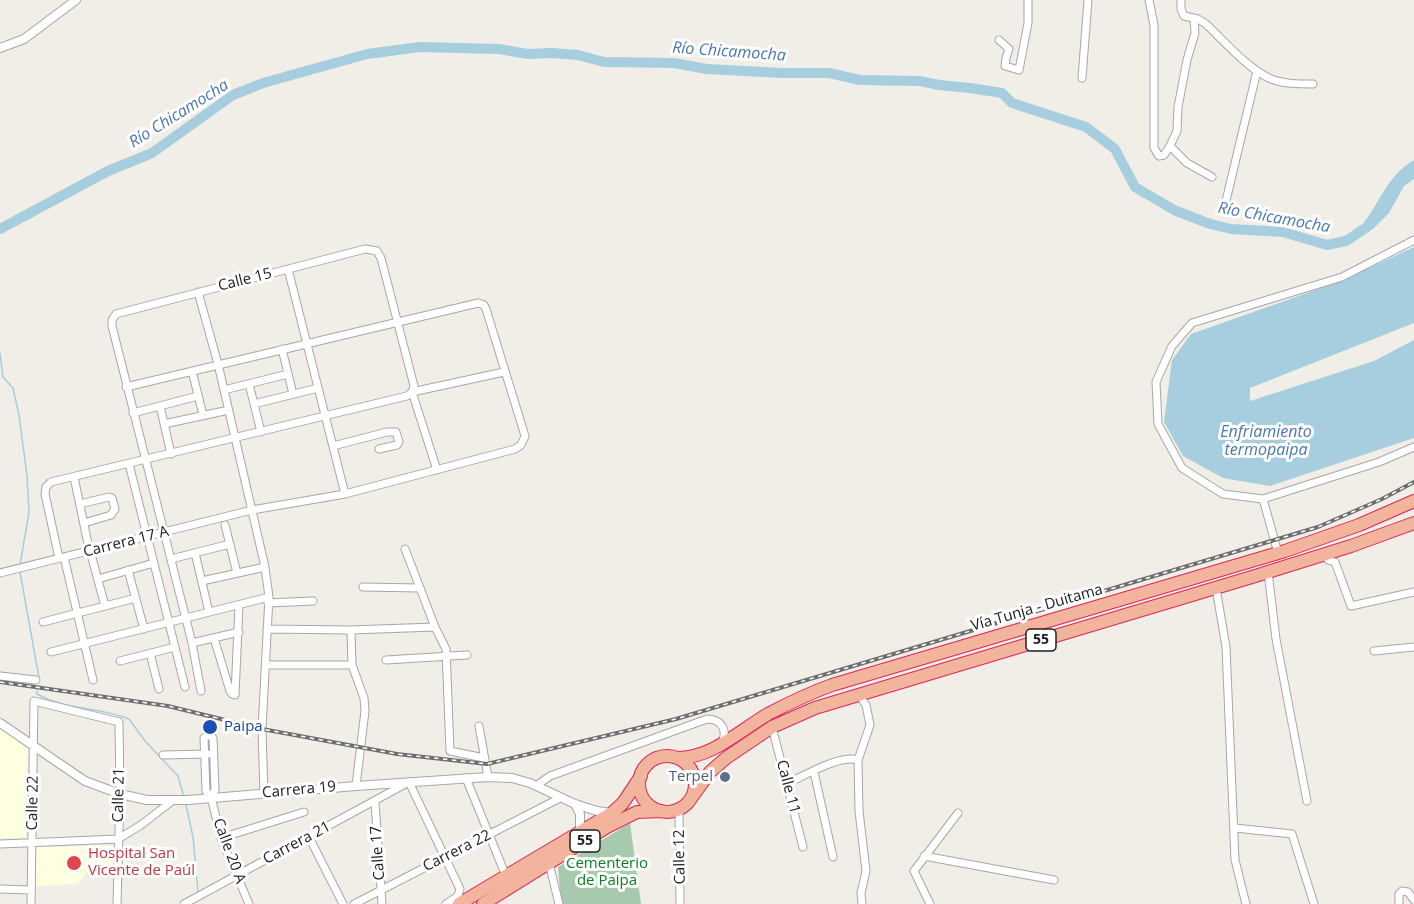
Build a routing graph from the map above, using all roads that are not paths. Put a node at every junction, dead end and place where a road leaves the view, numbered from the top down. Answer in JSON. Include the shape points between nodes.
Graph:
{"nodes":[{"id":1,"x":76,"y":0,"type":"edge"},
{"id":2,"x":1028,"y":0,"type":"edge"},
{"id":3,"x":1088,"y":0,"type":"edge"},
{"id":4,"x":1149,"y":0,"type":"edge"},
{"id":5,"x":1181,"y":0,"type":"edge"},
{"id":6,"x":1194,"y":19,"type":"junction"},
{"id":7,"x":999,"y":40,"type":"dead end"},
{"id":8,"x":0,"y":48,"type":"edge"},
{"id":9,"x":1257,"y":71,"type":"junction"},
{"id":10,"x":1082,"y":78,"type":"dead end"},
{"id":11,"x":1312,"y":84,"type":"dead end"},
{"id":12,"x":1170,"y":146,"type":"junction"},
{"id":13,"x":1212,"y":177,"type":"dead end"},
{"id":14,"x":1225,"y":205,"type":"dead end"},
{"id":15,"x":1414,"y":240,"type":"edge"},
{"id":16,"x":288,"y":269,"type":"junction"},
{"id":17,"x":198,"y":292,"type":"junction"},
{"id":18,"x":396,"y":322,"type":"junction"},
{"id":19,"x":307,"y":343,"type":"junction"},
{"id":20,"x":282,"y":349,"type":"junction"},
{"id":21,"x":218,"y":364,"type":"junction"},
{"id":22,"x":192,"y":371,"type":"junction"},
{"id":23,"x":504,"y":372,"type":"junction"},
{"id":24,"x":288,"y":374,"type":"junction"},
{"id":25,"x":249,"y":384,"type":"junction"},
{"id":26,"x":126,"y":387,"type":"junction"},
{"id":27,"x":318,"y":388,"type":"junction"},
{"id":28,"x":224,"y":390,"type":"junction"},
{"id":29,"x":412,"y":392,"type":"junction"},
{"id":30,"x":293,"y":394,"type":"junction"},
{"id":31,"x":198,"y":396,"type":"junction"},
{"id":32,"x":254,"y":404,"type":"junction"},
{"id":33,"x":160,"y":406,"type":"junction"},
{"id":34,"x":229,"y":410,"type":"junction"},
{"id":35,"x":133,"y":413,"type":"junction"},
{"id":36,"x":203,"y":416,"type":"junction"},
{"id":37,"x":325,"y":416,"type":"junction"},
{"id":38,"x":165,"y":424,"type":"junction"},
{"id":39,"x":261,"y":432,"type":"junction"},
{"id":40,"x":235,"y":438,"type":"junction"},
{"id":41,"x":333,"y":446,"type":"junction"},
{"id":42,"x":1414,"y":447,"type":"edge"},
{"id":43,"x":379,"y":449,"type":"dead end"},
{"id":44,"x":171,"y":454,"type":"junction"},
{"id":45,"x":145,"y":460,"type":"junction"},
{"id":46,"x":129,"y":464,"type":"junction"},
{"id":47,"x":437,"y":470,"type":"junction"},
{"id":48,"x":74,"y":477,"type":"junction"},
{"id":49,"x":345,"y":494,"type":"junction"},
{"id":50,"x":1263,"y":499,"type":"junction"},
{"id":51,"x":1414,"y":501,"type":"edge"},
{"id":52,"x":80,"y":504,"type":"junction"},
{"id":53,"x":252,"y":510,"type":"junction"},
{"id":54,"x":84,"y":523,"type":"junction"},
{"id":55,"x":1414,"y":523,"type":"edge"},
{"id":56,"x":225,"y":525,"type":"dead end"},
{"id":57,"x":1414,"y":530,"type":"edge"},
{"id":58,"x":164,"y":532,"type":"junction"},
{"id":59,"x":1392,"y":532,"type":"junction"},
{"id":60,"x":148,"y":536,"type":"junction"},
{"id":61,"x":88,"y":544,"type":"dead end"},
{"id":62,"x":230,"y":544,"type":"junction"},
{"id":63,"x":405,"y":549,"type":"dead end"},
{"id":64,"x":195,"y":553,"type":"junction"},
{"id":65,"x":1278,"y":553,"type":"junction"},
{"id":66,"x":1326,"y":554,"type":"junction"},
{"id":67,"x":62,"y":558,"type":"junction"},
{"id":68,"x":92,"y":558,"type":"dead end"},
{"id":69,"x":171,"y":559,"type":"junction"},
{"id":70,"x":154,"y":563,"type":"junction"},
{"id":71,"x":265,"y":567,"type":"junction"},
{"id":72,"x":128,"y":570,"type":"junction"},
{"id":73,"x":1268,"y":572,"type":"junction"},
{"id":74,"x":0,"y":573,"type":"edge"},
{"id":75,"x":237,"y":573,"type":"junction"},
{"id":76,"x":98,"y":579,"type":"junction"},
{"id":77,"x":202,"y":581,"type":"junction"},
{"id":78,"x":363,"y":587,"type":"dead end"},
{"id":79,"x":420,"y":588,"type":"junction"},
{"id":80,"x":1216,"y":588,"type":"junction"},
{"id":81,"x":1414,"y":592,"type":"edge"},
{"id":82,"x":136,"y":598,"type":"junction"},
{"id":83,"x":268,"y":600,"type":"junction"},
{"id":84,"x":313,"y":601,"type":"dead end"},
{"id":85,"x":239,"y":605,"type":"junction"},
{"id":86,"x":105,"y":606,"type":"junction"},
{"id":87,"x":209,"y":612,"type":"junction"},
{"id":88,"x":78,"y":613,"type":"junction"},
{"id":89,"x":186,"y":618,"type":"junction"},
{"id":90,"x":43,"y":622,"type":"dead end"},
{"id":91,"x":169,"y":622,"type":"junction"},
{"id":92,"x":435,"y":627,"type":"junction"},
{"id":93,"x":144,"y":629,"type":"junction"},
{"id":94,"x":267,"y":629,"type":"junction"},
{"id":95,"x":351,"y":630,"type":"junction"},
{"id":96,"x":239,"y":632,"type":"junction"},
{"id":97,"x":214,"y":638,"type":"junction"},
{"id":98,"x":192,"y":643,"type":"junction"},
{"id":99,"x":85,"y":644,"type":"junction"},
{"id":100,"x":175,"y":647,"type":"junction"},
{"id":101,"x":1414,"y":647,"type":"edge"},
{"id":102,"x":1374,"y":651,"type":"dead end"},
{"id":103,"x":51,"y":652,"type":"dead end"},
{"id":104,"x":150,"y":653,"type":"junction"},
{"id":105,"x":467,"y":655,"type":"dead end"},
{"id":106,"x":447,"y":657,"type":"junction"},
{"id":107,"x":386,"y":660,"type":"dead end"},
{"id":108,"x":120,"y":661,"type":"dead end"},
{"id":109,"x":266,"y":665,"type":"junction"},
{"id":110,"x":352,"y":665,"type":"junction"},
{"id":111,"x":0,"y":676,"type":"edge"},
{"id":112,"x":36,"y":680,"type":"dead end"},
{"id":113,"x":93,"y":680,"type":"dead end"},
{"id":114,"x":185,"y":687,"type":"dead end"},
{"id":115,"x":159,"y":688,"type":"dead end"},
{"id":116,"x":201,"y":692,"type":"dead end"},
{"id":117,"x":859,"y":695,"type":"junction"},
{"id":118,"x":34,"y":701,"type":"joint"},
{"id":119,"x":0,"y":723,"type":"edge"},
{"id":120,"x":479,"y":726,"type":"dead end"},
{"id":121,"x":772,"y":727,"type":"junction"},
{"id":122,"x":722,"y":743,"type":"junction"},
{"id":123,"x":34,"y":745,"type":"junction"},
{"id":124,"x":163,"y":754,"type":"dead end"},
{"id":125,"x":205,"y":754,"type":"junction"},
{"id":126,"x":214,"y":754,"type":"junction"},
{"id":127,"x":484,"y":758,"type":"junction"},
{"id":128,"x":677,"y":758,"type":"junction"},
{"id":129,"x":858,"y":760,"type":"junction"},
{"id":130,"x":814,"y":772,"type":"junction"},
{"id":131,"x":640,"y":776,"type":"junction"},
{"id":132,"x":488,"y":777,"type":"junction"},
{"id":133,"x":466,"y":778,"type":"junction"},
{"id":134,"x":409,"y":782,"type":"junction"},
{"id":135,"x":786,"y":784,"type":"junction"},
{"id":136,"x":356,"y":786,"type":"junction"},
{"id":137,"x":536,"y":786,"type":"junction"},
{"id":138,"x":120,"y":794,"type":"junction"},
{"id":139,"x":264,"y":794,"type":"junction"},
{"id":140,"x":211,"y":797,"type":"junction"},
{"id":141,"x":692,"y":797,"type":"junction"},
{"id":142,"x":560,"y":798,"type":"junction"},
{"id":143,"x":174,"y":801,"type":"junction"},
{"id":144,"x":1307,"y":801,"type":"dead end"},
{"id":145,"x":375,"y":802,"type":"junction"},
{"id":146,"x":575,"y":804,"type":"junction"},
{"id":147,"x":679,"y":810,"type":"junction"},
{"id":148,"x":662,"y":811,"type":"junction"},
{"id":149,"x":304,"y":812,"type":"dead end"},
{"id":150,"x":612,"y":813,"type":"junction"},
{"id":151,"x":958,"y":813,"type":"dead end"},
{"id":152,"x":1235,"y":828,"type":"junction"},
{"id":153,"x":580,"y":832,"type":"junction"},
{"id":154,"x":488,"y":835,"type":"junction"},
{"id":155,"x":309,"y":837,"type":"junction"},
{"id":156,"x":221,"y":838,"type":"junction"},
{"id":157,"x":118,"y":839,"type":"junction"},
{"id":158,"x":32,"y":843,"type":"junction"},
{"id":159,"x":0,"y":844,"type":"edge"},
{"id":160,"x":803,"y":847,"type":"dead end"},
{"id":161,"x":924,"y":856,"type":"junction"},
{"id":162,"x":445,"y":857,"type":"junction"},
{"id":163,"x":833,"y":857,"type":"dead end"},
{"id":164,"x":549,"y":863,"type":"junction"},
{"id":165,"x":237,"y":875,"type":"junction"},
{"id":166,"x":1054,"y":880,"type":"dead end"},
{"id":167,"x":509,"y":881,"type":"junction"},
{"id":168,"x":0,"y":889,"type":"edge"},
{"id":169,"x":31,"y":890,"type":"junction"},
{"id":170,"x":380,"y":890,"type":"junction"},
{"id":171,"x":460,"y":899,"type":"edge"},
{"id":172,"x":1414,"y":900,"type":"edge"},
{"id":173,"x":31,"y":904,"type":"edge"},
{"id":174,"x":117,"y":904,"type":"edge"},
{"id":175,"x":184,"y":904,"type":"edge"},
{"id":176,"x":249,"y":904,"type":"edge"},
{"id":177,"x":343,"y":904,"type":"edge"},
{"id":178,"x":354,"y":904,"type":"edge"},
{"id":179,"x":382,"y":904,"type":"edge"},
{"id":180,"x":446,"y":904,"type":"edge"},
{"id":181,"x":483,"y":904,"type":"edge"},
{"id":182,"x":494,"y":904,"type":"edge"},
{"id":183,"x":559,"y":904,"type":"edge"},
{"id":184,"x":680,"y":904,"type":"edge"},
{"id":185,"x":862,"y":904,"type":"edge"},
{"id":186,"x":930,"y":904,"type":"edge"},
{"id":187,"x":1246,"y":904,"type":"edge"},
{"id":188,"x":1314,"y":904,"type":"edge"},
{"id":189,"x":1399,"y":904,"type":"edge"}],
"edges":[{"from":1,"to":8,"type":"street","via":[[24,39]]},
{"from":2,"to":7,"type":"street","via":[[1019,70],[1005,66],[1009,50]]},
{"from":3,"to":10,"type":"street"},
{"from":4,"to":12,"type":"street","via":[[1154,25],[1154,148],[1159,156]]},
{"from":5,"to":6,"type":"street","via":[[1182,14]]},
{"from":6,"to":9,"type":"street","via":[[1206,24]]},
{"from":6,"to":12,"type":"street","via":[[1195,33],[1178,107],[1177,131]]},
{"from":9,"to":11,"type":"street","via":[[1283,82]]},
{"from":9,"to":14,"type":"street"},
{"from":12,"to":13,"type":"street","via":[[1187,163]]},
{"from":15,"to":50,"type":"street","via":[[1342,277],[1192,323],[1172,346],[1156,382],[1158,424],[1182,468],[1223,494]]},
{"from":16,"to":17,"type":"street","name":"Calle 15"},
{"from":16,"to":18,"type":"street","name":"Calle 15","via":[[366,249],[377,251]]},
{"from":16,"to":19,"type":"street"},
{"from":17,"to":21,"type":"street"},
{"from":17,"to":26,"type":"street","name":"Calle 15","via":[[114,317],[112,326]]},
{"from":18,"to":19,"type":"street"},
{"from":18,"to":23,"type":"street","name":"Carrera 17 A","via":[[478,303],[484,305]]},
{"from":18,"to":29,"type":"street","via":[[414,386]]},
{"from":19,"to":20,"type":"street"},
{"from":19,"to":27,"type":"street"},
{"from":20,"to":21,"type":"street"},
{"from":20,"to":24,"type":"street"},
{"from":21,"to":22,"type":"street"},
{"from":21,"to":28,"type":"street"},
{"from":22,"to":26,"type":"street"},
{"from":22,"to":31,"type":"street"},
{"from":23,"to":29,"type":"street"},
{"from":23,"to":47,"type":"street","name":"Carrera 17 A","via":[[525,436],[521,445]]},
{"from":24,"to":25,"type":"street"},
{"from":24,"to":30,"type":"street"},
{"from":25,"to":28,"type":"street"},
{"from":25,"to":32,"type":"street"},
{"from":26,"to":35,"type":"street"},
{"from":27,"to":30,"type":"street"},
{"from":27,"to":37,"type":"street"},
{"from":28,"to":34,"type":"street"},
{"from":29,"to":37,"type":"street"},
{"from":29,"to":47,"type":"street"},
{"from":30,"to":32,"type":"street"},
{"from":31,"to":33,"type":"street"},
{"from":31,"to":36,"type":"street"},
{"from":32,"to":39,"type":"street"},
{"from":33,"to":35,"type":"street"},
{"from":33,"to":38,"type":"street"},
{"from":34,"to":36,"type":"street"},
{"from":34,"to":40,"type":"street"},
{"from":35,"to":45,"type":"street"},
{"from":36,"to":38,"type":"street"},
{"from":37,"to":39,"type":"street"},
{"from":37,"to":41,"type":"street"},
{"from":38,"to":44,"type":"street"},
{"from":39,"to":40,"type":"street"},
{"from":40,"to":44,"type":"street"},
{"from":40,"to":53,"type":"street"},
{"from":41,"to":43,"type":"street","via":[[387,432],[398,434],[397,445]]},
{"from":41,"to":49,"type":"street"},
{"from":42,"to":50,"type":"street"},
{"from":44,"to":45,"type":"street"},
{"from":45,"to":46,"type":"street"},
{"from":45,"to":58,"type":"street"},
{"from":46,"to":48,"type":"street"},
{"from":46,"to":60,"type":"street"},
{"from":47,"to":49,"type":"street","name":"Carrera 17 A"},
{"from":48,"to":52,"type":"street"},
{"from":48,"to":67,"type":"street","via":[[51,482],[45,490]]},
{"from":49,"to":53,"type":"street","name":"Carrera 17 A"},
{"from":50,"to":65,"type":"street"},
{"from":51,"to":65,"type":"highway","name":"Vía Tunja - Duitama","number":"55"},
{"from":52,"to":54,"type":"street"},
{"from":52,"to":54,"type":"street","via":[[109,497],[115,509],[111,515]]},
{"from":53,"to":58,"type":"street","name":"Carrera 17 A"},
{"from":53,"to":71,"type":"street"},
{"from":54,"to":61,"type":"street"},
{"from":55,"to":59,"type":"highway","name":"Vía Tunja - Duitama","number":"55"},
{"from":56,"to":62,"type":"street"},
{"from":57,"to":59,"type":"street"},
{"from":58,"to":60,"type":"street","name":"Carrera 17 A"},
{"from":58,"to":69,"type":"street"},
{"from":59,"to":66,"type":"highway","name":"Vía Tunja - Duitama","number":"55"},
{"from":60,"to":67,"type":"street","name":"Carrera 17 A"},
{"from":60,"to":70,"type":"street"},
{"from":62,"to":64,"type":"street"},
{"from":62,"to":75,"type":"street"},
{"from":63,"to":79,"type":"street"},
{"from":64,"to":69,"type":"street"},
{"from":64,"to":77,"type":"street"},
{"from":65,"to":122,"type":"highway","name":"Vía Tunja - Duitama","number":"55","via":[[832,685],[792,702]]},
{"from":66,"to":73,"type":"highway","name":"Vía Tunja - Duitama","number":"55"},
{"from":66,"to":81,"type":"street","via":[[1328,560],[1335,562],[1351,606]]},
{"from":67,"to":74,"type":"street","name":"Carrera 17 A"},
{"from":67,"to":88,"type":"street"},
{"from":68,"to":76,"type":"street"},
{"from":69,"to":89,"type":"street"},
{"from":70,"to":72,"type":"street"},
{"from":70,"to":91,"type":"street"},
{"from":71,"to":75,"type":"street"},
{"from":71,"to":83,"type":"street"},
{"from":72,"to":76,"type":"street"},
{"from":72,"to":82,"type":"street"},
{"from":73,"to":80,"type":"highway","name":"Vía Tunja - Duitama","number":"55"},
{"from":73,"to":144,"type":"street","via":[[1276,639]]},
{"from":75,"to":77,"type":"street"},
{"from":76,"to":86,"type":"street"},
{"from":77,"to":87,"type":"street"},
{"from":78,"to":79,"type":"street"},
{"from":79,"to":92,"type":"street"},
{"from":80,"to":117,"type":"highway","name":"Vía Tunja - Duitama","number":"55"},
{"from":80,"to":152,"type":"street","via":[[1226,647]]},
{"from":82,"to":86,"type":"street"},
{"from":82,"to":93,"type":"street"},
{"from":83,"to":84,"type":"street"},
{"from":83,"to":85,"type":"street"},
{"from":83,"to":94,"type":"street"},
{"from":85,"to":87,"type":"street"},
{"from":85,"to":96,"type":"street"},
{"from":86,"to":88,"type":"street"},
{"from":87,"to":89,"type":"street"},
{"from":88,"to":90,"type":"street"},
{"from":88,"to":99,"type":"street"},
{"from":89,"to":91,"type":"street"},
{"from":89,"to":98,"type":"street"},
{"from":91,"to":93,"type":"street"},
{"from":91,"to":100,"type":"street"},
{"from":92,"to":95,"type":"street"},
{"from":92,"to":106,"type":"street"},
{"from":93,"to":99,"type":"street"},
{"from":94,"to":95,"type":"street"},
{"from":94,"to":109,"type":"street"},
{"from":95,"to":110,"type":"street"},
{"from":96,"to":97,"type":"street"},
{"from":96,"to":97,"type":"street","via":[[235,695],[230,691]]},
{"from":97,"to":98,"type":"street"},
{"from":98,"to":116,"type":"street"},
{"from":99,"to":103,"type":"street"},
{"from":99,"to":113,"type":"street"},
{"from":100,"to":104,"type":"street"},
{"from":100,"to":114,"type":"street"},
{"from":101,"to":102,"type":"street"},
{"from":104,"to":108,"type":"street"},
{"from":104,"to":115,"type":"street"},
{"from":105,"to":106,"type":"street"},
{"from":106,"to":107,"type":"street"},
{"from":106,"to":127,"type":"street","via":[[450,751]]},
{"from":109,"to":110,"type":"street"},
{"from":109,"to":139,"type":"street","via":[[262,729]]},
{"from":110,"to":136,"type":"street","via":[[365,711]]},
{"from":111,"to":112,"type":"street"},
{"from":117,"to":121,"type":"highway","name":"Vía Tunja - Duitama","number":"55"},
{"from":117,"to":129,"type":"street","via":[[866,705],[870,725]]},
{"from":118,"to":123,"type":"street","name":"Calle 22"},
{"from":118,"to":138,"type":"street","name":"Calle 21","via":[[118,723]]},
{"from":119,"to":123,"type":"street","name":"Carrera 19"},
{"from":120,"to":127,"type":"street"},
{"from":121,"to":135,"type":"street","name":"Calle 11"},
{"from":121,"to":141,"type":"highway","name":"Vía Tunja - Duitama","number":"55","via":[[717,765]]},
{"from":122,"to":128,"type":"highway","name":"Vía Tunja - Duitama","number":"55","via":[[698,756]]},
{"from":122,"to":137,"type":"street","via":[[723,727],[707,718],[550,776]]},
{"from":123,"to":138,"type":"street","name":"Carrera 19","via":[[85,781]]},
{"from":123,"to":158,"type":"street","name":"Calle 22"},
{"from":124,"to":125,"type":"street"},
{"from":125,"to":126,"type":"street"},
{"from":125,"to":126,"type":"street","via":[[204,738],[209,735],[213,738]]},
{"from":125,"to":140,"type":"street","name":"Calle 20 A","via":[[206,791]]},
{"from":126,"to":140,"type":"street","name":"Calle 20 A","via":[[215,790]]},
{"from":127,"to":132,"type":"street"},
{"from":128,"to":131,"type":"highway","number":"55","via":[[659,758]]},
{"from":128,"to":141,"type":"highway","via":[[694,774]]},
{"from":129,"to":130,"type":"street","via":[[849,759]]},
{"from":129,"to":185,"type":"street","via":[[866,871]]},
{"from":130,"to":135,"type":"street"},
{"from":130,"to":163,"type":"street"},
{"from":131,"to":148,"type":"highway","via":[[643,799]]},
{"from":131,"to":150,"type":"highway","number":"55"},
{"from":132,"to":133,"type":"street","name":"Carrera 19"},
{"from":132,"to":137,"type":"street","name":"Carrera 19","via":[[512,778]]},
{"from":133,"to":134,"type":"street","name":"Carrera 19"},
{"from":133,"to":154,"type":"street"},
{"from":134,"to":136,"type":"street","name":"Carrera 19"},
{"from":134,"to":145,"type":"street","name":"Carrera 21"},
{"from":134,"to":162,"type":"street"},
{"from":135,"to":160,"type":"street","name":"Calle 11"},
{"from":136,"to":139,"type":"street","name":"Carrera 19"},
{"from":137,"to":142,"type":"street","name":"Carrera 19"},
{"from":138,"to":143,"type":"street","name":"Carrera 19"},
{"from":138,"to":157,"type":"street","name":"Calle 21"},
{"from":139,"to":140,"type":"street","name":"Carrera 19"},
{"from":140,"to":143,"type":"street","name":"Carrera 19"},
{"from":140,"to":156,"type":"street","name":"Calle 20 A"},
{"from":141,"to":147,"type":"highway","number":"55"},
{"from":142,"to":146,"type":"street","name":"Carrera 19"},
{"from":142,"to":154,"type":"street","name":"Carrera 22"},
{"from":143,"to":157,"type":"street"},
{"from":145,"to":155,"type":"street","name":"Carrera 21"},
{"from":145,"to":170,"type":"street","name":"Calle 17"},
{"from":146,"to":150,"type":"street","name":"Carrera 19"},
{"from":146,"to":153,"type":"street","via":[[580,814]]},
{"from":147,"to":148,"type":"highway","number":"55"},
{"from":147,"to":184,"type":"street","name":"Calle 12"},
{"from":148,"to":164,"type":"highway","number":"55","via":[[627,816]]},
{"from":149,"to":156,"type":"street"},
{"from":150,"to":153,"type":"highway","number":"55"},
{"from":151,"to":161,"type":"street"},
{"from":152,"to":187,"type":"street","via":[[1235,860]]},
{"from":152,"to":188,"type":"street","via":[[1293,834]]},
{"from":153,"to":167,"type":"highway","number":"55"},
{"from":154,"to":162,"type":"street","name":"Carrera 22"},
{"from":154,"to":167,"type":"street"},
{"from":155,"to":165,"type":"street","name":"Carrera 21"},
{"from":155,"to":177,"type":"street"},
{"from":156,"to":165,"type":"street","name":"Calle 20 A"},
{"from":157,"to":158,"type":"street"},
{"from":157,"to":174,"type":"street","name":"Calle 21"},
{"from":158,"to":159,"type":"street"},
{"from":158,"to":169,"type":"street","name":"Calle 22"},
{"from":161,"to":166,"type":"street"},
{"from":161,"to":186,"type":"street","via":[[914,875]]},
{"from":162,"to":170,"type":"street","name":"Carrera 22"},
{"from":162,"to":171,"type":"street"},
{"from":164,"to":167,"type":"highway","number":"55"},
{"from":164,"to":183,"type":"street"},
{"from":165,"to":175,"type":"street","name":"Carrera 21"},
{"from":165,"to":176,"type":"street","name":"Calle 20 A"},
{"from":167,"to":171,"type":"highway","number":"55"},
{"from":167,"to":181,"type":"highway","number":"55"},
{"from":167,"to":182,"type":"street"},
{"from":168,"to":169,"type":"street"},
{"from":169,"to":173,"type":"street","name":"Calle 22"},
{"from":170,"to":178,"type":"street","name":"Carrera 22"},
{"from":170,"to":179,"type":"street","name":"Calle 17"},
{"from":171,"to":180,"type":"street"},
{"from":172,"to":189,"type":"street","via":[[1402,891]]}]}
